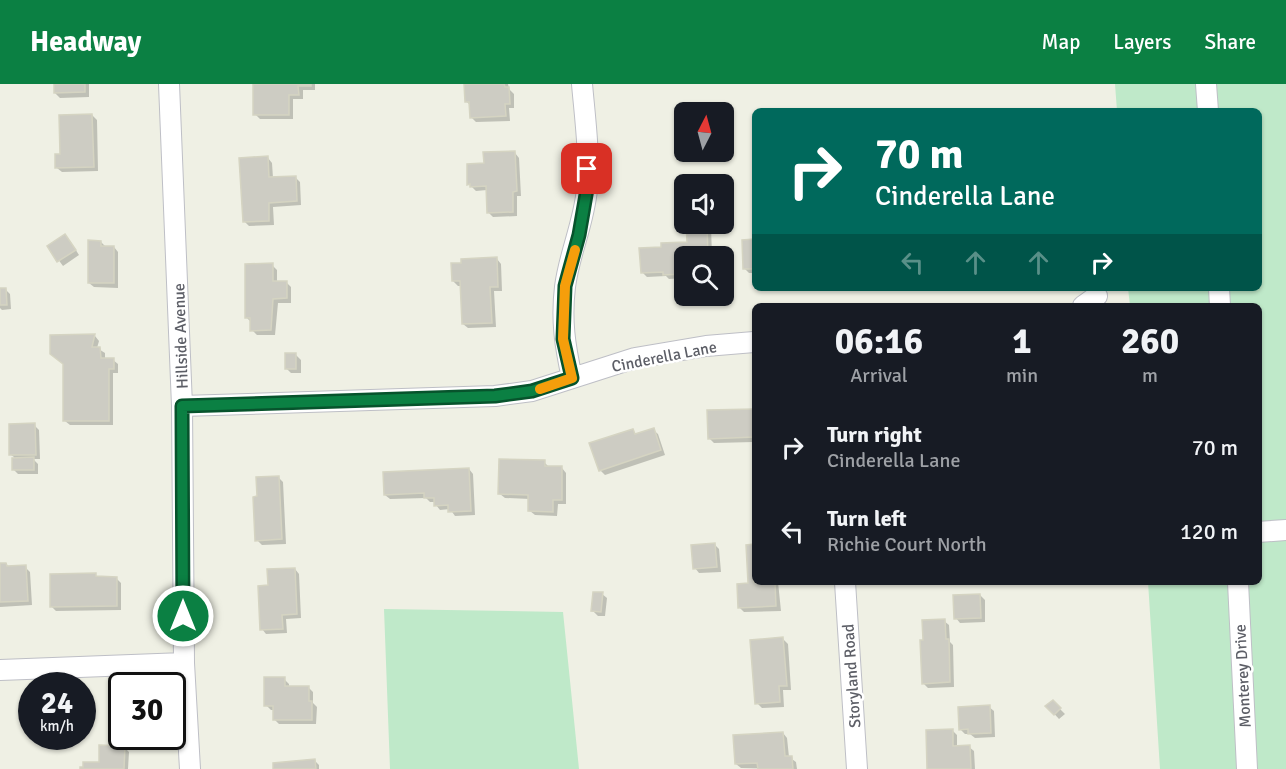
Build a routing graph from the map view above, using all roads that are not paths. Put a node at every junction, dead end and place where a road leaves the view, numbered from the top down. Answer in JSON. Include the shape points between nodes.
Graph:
{"nodes":[{"id":1,"x":169,"y":84,"type":"edge"},
{"id":2,"x":582,"y":84,"type":"edge"},
{"id":3,"x":1206,"y":84,"type":"edge"},
{"id":4,"x":1208,"y":108,"type":"edge"},
{"id":5,"x":752,"y":342,"type":"edge"},
{"id":6,"x":572,"y":378,"type":"junction"},
{"id":7,"x":182,"y":406,"type":"junction"},
{"id":8,"x":1286,"y":530,"type":"edge"},
{"id":9,"x":1262,"y":532,"type":"edge"},
{"id":10,"x":846,"y":585,"type":"edge"},
{"id":11,"x":1238,"y":585,"type":"edge"},
{"id":12,"x":184,"y":663,"type":"junction"},
{"id":13,"x":0,"y":670,"type":"edge"},
{"id":14,"x":190,"y":769,"type":"edge"},
{"id":15,"x":857,"y":769,"type":"edge"},
{"id":16,"x":1247,"y":769,"type":"edge"}],
"edges":[{"from":1,"to":7,"type":"street","name":"Hillside Avenue"},
{"from":2,"to":6,"type":"street","via":[[587,189],[565,286],[563,339]]},
{"from":3,"to":4,"type":"street"},
{"from":5,"to":6,"type":"street","name":"Cinderella Lane","via":[[635,358]]},
{"from":6,"to":7,"type":"street","name":"Cinderella Lane","via":[[532,391],[495,396]]},
{"from":7,"to":12,"type":"street","name":"Hillside Avenue"},
{"from":8,"to":9,"type":"street"},
{"from":10,"to":15,"type":"street","name":"Storyland Road"},
{"from":11,"to":16,"type":"street","name":"Monterey Drive"},
{"from":12,"to":13,"type":"street"},
{"from":12,"to":14,"type":"street","name":"Hillside Avenue"}]}
